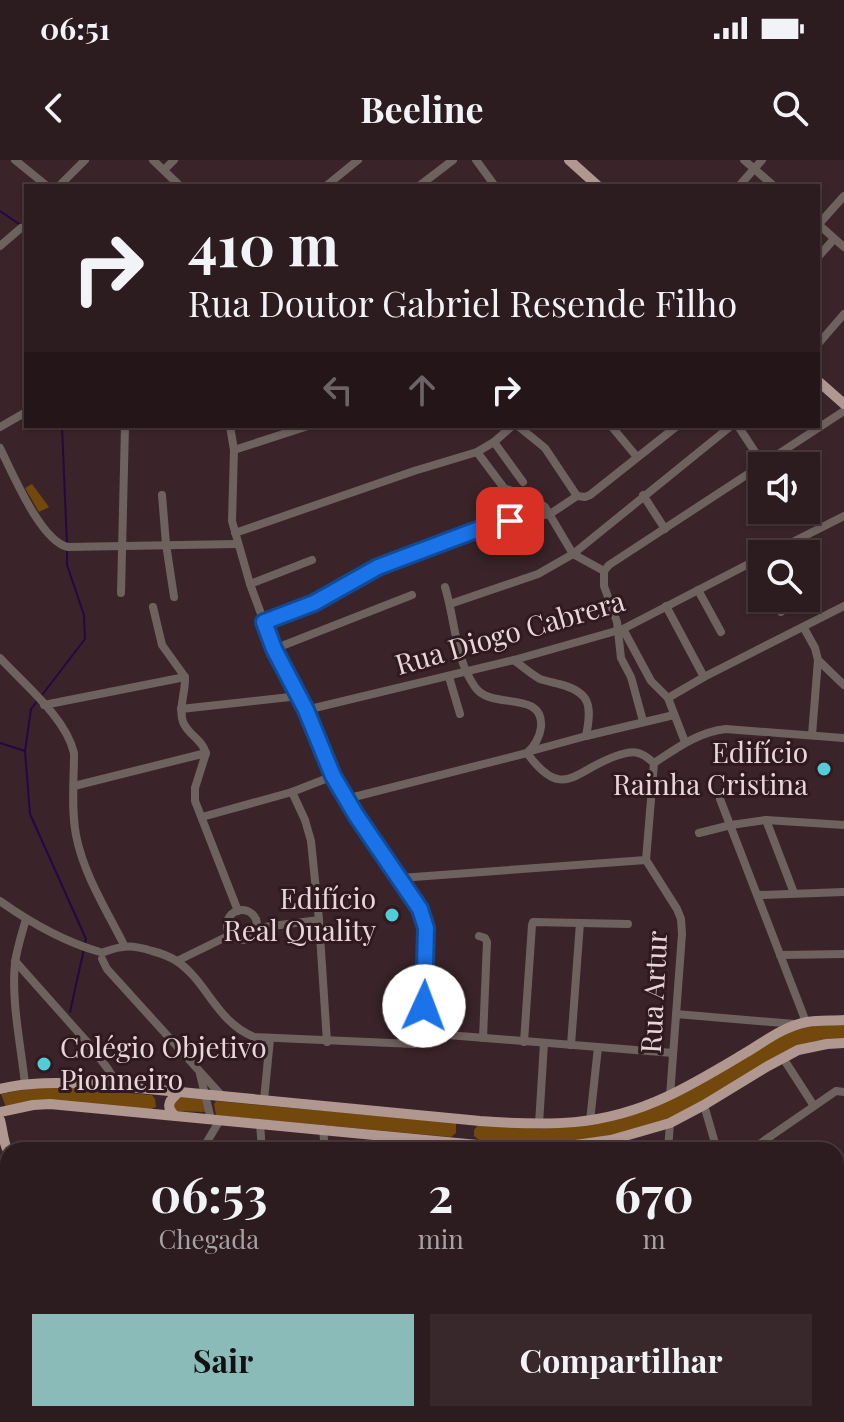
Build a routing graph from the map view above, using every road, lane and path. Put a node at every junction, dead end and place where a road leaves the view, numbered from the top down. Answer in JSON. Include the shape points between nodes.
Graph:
{"nodes":[{"id":1,"x":15,"y":160,"type":"edge"},
{"id":2,"x":85,"y":160,"type":"edge"},
{"id":3,"x":153,"y":160,"type":"edge"},
{"id":4,"x":174,"y":160,"type":"edge"},
{"id":5,"x":358,"y":160,"type":"edge"},
{"id":6,"x":453,"y":160,"type":"edge"},
{"id":7,"x":476,"y":160,"type":"edge"},
{"id":8,"x":569,"y":160,"type":"edge"},
{"id":9,"x":744,"y":160,"type":"edge"},
{"id":10,"x":762,"y":160,"type":"edge"},
{"id":11,"x":754,"y":169,"type":"junction"},
{"id":12,"x":164,"y":170,"type":"junction"},
{"id":13,"x":45,"y":184,"type":"edge"},
{"id":14,"x":61,"y":184,"type":"edge"},
{"id":15,"x":178,"y":184,"type":"edge"},
{"id":16,"x":328,"y":184,"type":"edge"},
{"id":17,"x":422,"y":184,"type":"edge"},
{"id":18,"x":494,"y":184,"type":"edge"},
{"id":19,"x":596,"y":184,"type":"edge"},
{"id":20,"x":741,"y":184,"type":"edge"},
{"id":21,"x":772,"y":184,"type":"edge"},
{"id":22,"x":844,"y":196,"type":"edge"},
{"id":23,"x":820,"y":222,"type":"edge"},
{"id":24,"x":820,"y":226,"type":"edge"},
{"id":25,"x":21,"y":228,"type":"dead end"},
{"id":26,"x":834,"y":239,"type":"junction"},
{"id":27,"x":0,"y":246,"type":"edge"},
{"id":28,"x":844,"y":247,"type":"edge"},
{"id":29,"x":820,"y":255,"type":"edge"},
{"id":30,"x":844,"y":314,"type":"edge"},
{"id":31,"x":820,"y":342,"type":"edge"},
{"id":32,"x":820,"y":383,"type":"edge"},
{"id":33,"x":844,"y":404,"type":"edge"},
{"id":34,"x":844,"y":411,"type":"edge"},
{"id":35,"x":24,"y":413,"type":"edge"},
{"id":36,"x":0,"y":427,"type":"edge"},
{"id":37,"x":820,"y":427,"type":"edge"},
{"id":38,"x":125,"y":428,"type":"edge"},
{"id":39,"x":230,"y":428,"type":"edge"},
{"id":40,"x":512,"y":428,"type":"edge"},
{"id":41,"x":518,"y":428,"type":"edge"},
{"id":42,"x":613,"y":428,"type":"edge"},
{"id":43,"x":674,"y":428,"type":"edge"},
{"id":44,"x":728,"y":428,"type":"edge"},
{"id":45,"x":739,"y":428,"type":"edge"},
{"id":46,"x":818,"y":428,"type":"edge"},
{"id":47,"x":279,"y":430,"type":"edge"},
{"id":48,"x":494,"y":442,"type":"junction"},
{"id":49,"x":0,"y":448,"type":"edge"},
{"id":50,"x":234,"y":450,"type":"junction"},
{"id":51,"x":477,"y":452,"type":"junction"},
{"id":52,"x":755,"y":452,"type":"edge"},
{"id":53,"x":781,"y":452,"type":"edge"},
{"id":54,"x":637,"y":457,"type":"junction"},
{"id":55,"x":748,"y":474,"type":"edge"},
{"id":56,"x":523,"y":482,"type":"dead end"},
{"id":57,"x":162,"y":495,"type":"dead end"},
{"id":58,"x":643,"y":495,"type":"junction"},
{"id":59,"x":577,"y":496,"type":"junction"},
{"id":60,"x":550,"y":514,"type":"junction"},
{"id":61,"x":844,"y":516,"type":"edge"},
{"id":62,"x":665,"y":529,"type":"junction"},
{"id":63,"x":235,"y":533,"type":"junction"},
{"id":64,"x":797,"y":540,"type":"edge"},
{"id":65,"x":166,"y":544,"type":"junction"},
{"id":66,"x":238,"y":544,"type":"junction"},
{"id":67,"x":123,"y":546,"type":"junction"},
{"id":68,"x":573,"y":554,"type":"junction"},
{"id":69,"x":312,"y":560,"type":"dead end"},
{"id":70,"x":748,"y":565,"type":"edge"},
{"id":71,"x":604,"y":571,"type":"junction"},
{"id":72,"x":250,"y":584,"type":"junction"},
{"id":73,"x":445,"y":587,"type":"dead end"},
{"id":74,"x":698,"y":590,"type":"junction"},
{"id":75,"x":121,"y":593,"type":"dead end"},
{"id":76,"x":412,"y":595,"type":"dead end"},
{"id":77,"x":174,"y":597,"type":"dead end"},
{"id":78,"x":450,"y":604,"type":"junction"},
{"id":79,"x":666,"y":606,"type":"junction"},
{"id":80,"x":844,"y":606,"type":"edge"},
{"id":81,"x":153,"y":607,"type":"dead end"},
{"id":82,"x":264,"y":622,"type":"junction"},
{"id":83,"x":804,"y":628,"type":"junction"},
{"id":84,"x":621,"y":629,"type":"junction"},
{"id":85,"x":721,"y":632,"type":"dead end"},
{"id":86,"x":274,"y":649,"type":"junction"},
{"id":87,"x":514,"y":660,"type":"junction"},
{"id":88,"x":818,"y":660,"type":"junction"},
{"id":89,"x":1,"y":663,"type":"edge"},
{"id":90,"x":467,"y":672,"type":"junction"},
{"id":91,"x":185,"y":677,"type":"junction"},
{"id":92,"x":449,"y":677,"type":"junction"},
{"id":93,"x":704,"y":677,"type":"junction"},
{"id":94,"x":844,"y":685,"type":"edge"},
{"id":95,"x":299,"y":696,"type":"junction"},
{"id":96,"x":668,"y":698,"type":"junction"},
{"id":97,"x":44,"y":705,"type":"junction"},
{"id":98,"x":181,"y":709,"type":"junction"},
{"id":99,"x":306,"y":710,"type":"junction"},
{"id":100,"x":460,"y":714,"type":"dead end"},
{"id":101,"x":674,"y":715,"type":"junction"},
{"id":102,"x":643,"y":721,"type":"junction"},
{"id":103,"x":812,"y":735,"type":"junction"},
{"id":104,"x":586,"y":736,"type":"junction"},
{"id":105,"x":844,"y":738,"type":"edge"},
{"id":106,"x":685,"y":742,"type":"junction"},
{"id":107,"x":528,"y":752,"type":"junction"},
{"id":108,"x":206,"y":753,"type":"junction"},
{"id":109,"x":654,"y":763,"type":"junction"},
{"id":110,"x":333,"y":776,"type":"junction"},
{"id":111,"x":74,"y":786,"type":"junction"},
{"id":112,"x":292,"y":792,"type":"junction"},
{"id":113,"x":346,"y":799,"type":"junction"},
{"id":114,"x":720,"y":799,"type":"dead end"},
{"id":115,"x":202,"y":817,"type":"junction"},
{"id":116,"x":766,"y":820,"type":"junction"},
{"id":117,"x":731,"y":825,"type":"junction"},
{"id":118,"x":844,"y":825,"type":"edge"},
{"id":119,"x":699,"y":833,"type":"dead end"},
{"id":120,"x":646,"y":860,"type":"junction"},
{"id":121,"x":400,"y":878,"type":"junction"},
{"id":122,"x":844,"y":892,"type":"edge"},
{"id":123,"x":794,"y":893,"type":"junction"},
{"id":124,"x":759,"y":895,"type":"junction"},
{"id":125,"x":0,"y":901,"type":"edge"},
{"id":126,"x":238,"y":911,"type":"junction"},
{"id":127,"x":26,"y":919,"type":"junction"},
{"id":128,"x":319,"y":920,"type":"junction"},
{"id":129,"x":580,"y":923,"type":"junction"},
{"id":130,"x":628,"y":924,"type":"dead end"},
{"id":131,"x":257,"y":928,"type":"junction"},
{"id":132,"x":230,"y":935,"type":"junction"},
{"id":133,"x":479,"y":936,"type":"dead end"},
{"id":134,"x":124,"y":945,"type":"junction"},
{"id":135,"x":844,"y":954,"type":"edge"},
{"id":136,"x":102,"y":955,"type":"junction"},
{"id":137,"x":780,"y":955,"type":"junction"},
{"id":138,"x":15,"y":961,"type":"junction"},
{"id":139,"x":177,"y":961,"type":"junction"},
{"id":140,"x":676,"y":1014,"type":"junction"},
{"id":141,"x":844,"y":1020,"type":"edge"},
{"id":142,"x":759,"y":1021,"type":"junction"},
{"id":143,"x":803,"y":1023,"type":"junction"},
{"id":144,"x":423,"y":1033,"type":"junction"},
{"id":145,"x":483,"y":1038,"type":"junction"},
{"id":146,"x":270,"y":1039,"type":"junction"},
{"id":147,"x":764,"y":1041,"type":"junction"},
{"id":148,"x":327,"y":1042,"type":"junction"},
{"id":149,"x":524,"y":1042,"type":"junction"},
{"id":150,"x":544,"y":1043,"type":"junction"},
{"id":151,"x":844,"y":1044,"type":"edge"},
{"id":152,"x":571,"y":1045,"type":"junction"},
{"id":153,"x":598,"y":1047,"type":"junction"},
{"id":154,"x":673,"y":1053,"type":"junction"},
{"id":155,"x":783,"y":1058,"type":"junction"},
{"id":156,"x":200,"y":1073,"type":"junction"},
{"id":157,"x":25,"y":1084,"type":"junction"},
{"id":158,"x":118,"y":1085,"type":"junction"},
{"id":159,"x":0,"y":1089,"type":"edge"},
{"id":160,"x":152,"y":1089,"type":"junction"},
{"id":161,"x":180,"y":1091,"type":"junction"},
{"id":162,"x":844,"y":1092,"type":"edge"},
{"id":163,"x":204,"y":1094,"type":"junction"},
{"id":164,"x":222,"y":1096,"type":"junction"},
{"id":165,"x":670,"y":1096,"type":"junction"},
{"id":166,"x":264,"y":1100,"type":"junction"},
{"id":167,"x":704,"y":1105,"type":"junction"},
{"id":168,"x":814,"y":1106,"type":"junction"},
{"id":169,"x":0,"y":1112,"type":"edge"},
{"id":170,"x":154,"y":1113,"type":"junction"},
{"id":171,"x":174,"y":1115,"type":"junction"},
{"id":172,"x":0,"y":1120,"type":"edge"},
{"id":173,"x":215,"y":1120,"type":"junction"},
{"id":174,"x":480,"y":1121,"type":"junction"},
{"id":175,"x":590,"y":1121,"type":"junction"},
{"id":176,"x":670,"y":1123,"type":"junction"},
{"id":177,"x":260,"y":1124,"type":"junction"},
{"id":178,"x":539,"y":1124,"type":"junction"},
{"id":179,"x":458,"y":1127,"type":"junction"},
{"id":180,"x":323,"y":1129,"type":"junction"},
{"id":181,"x":4,"y":1142,"type":"edge"},
{"id":182,"x":205,"y":1142,"type":"edge"},
{"id":183,"x":261,"y":1142,"type":"edge"},
{"id":184,"x":324,"y":1142,"type":"edge"},
{"id":185,"x":450,"y":1142,"type":"joint"},
{"id":186,"x":476,"y":1142,"type":"edge"},
{"id":187,"x":604,"y":1142,"type":"edge"},
{"id":188,"x":669,"y":1142,"type":"edge"},
{"id":189,"x":715,"y":1142,"type":"edge"},
{"id":190,"x":762,"y":1142,"type":"edge"}],
"edges":[{"from":1,"to":13,"type":"street"},
{"from":2,"to":14,"type":"street"},
{"from":3,"to":12,"type":"street"},
{"from":4,"to":12,"type":"street"},
{"from":5,"to":16,"type":"street"},
{"from":6,"to":17,"type":"street"},
{"from":7,"to":18,"type":"street"},
{"from":8,"to":19,"type":"main road"},
{"from":9,"to":11,"type":"street"},
{"from":10,"to":11,"type":"street"},
{"from":11,"to":20,"type":"street"},
{"from":11,"to":21,"type":"street"},
{"from":12,"to":15,"type":"street"},
{"from":22,"to":23,"type":"street"},
{"from":24,"to":26,"type":"street"},
{"from":25,"to":27,"type":"street"},
{"from":26,"to":28,"type":"street"},
{"from":26,"to":29,"type":"street"},
{"from":30,"to":31,"type":"street"},
{"from":32,"to":33,"type":"main road"},
{"from":34,"to":37,"type":"street"},
{"from":35,"to":36,"type":"street"},
{"from":38,"to":67,"type":"street"},
{"from":39,"to":50,"type":"street"},
{"from":40,"to":48,"type":"street"},
{"from":41,"to":59,"type":"street","via":[[545,448]]},
{"from":42,"to":54,"type":"street"},
{"from":43,"to":54,"type":"street"},
{"from":44,"to":58,"type":"street"},
{"from":45,"to":52,"type":"street"},
{"from":46,"to":53,"type":"street"},
{"from":47,"to":50,"type":"street"},
{"from":48,"to":51,"type":"street"},
{"from":48,"to":56,"type":"street"},
{"from":49,"to":67,"type":"street","via":[[28,505],[54,541],[68,547]]},
{"from":50,"to":63,"type":"street"},
{"from":51,"to":60,"type":"street","via":[[504,488],[540,502]]},
{"from":51,"to":63,"type":"street"},
{"from":54,"to":59,"type":"street","via":[[590,495]]},
{"from":55,"to":62,"type":"street"},
{"from":57,"to":65,"type":"street"},
{"from":58,"to":62,"type":"street"},
{"from":58,"to":68,"type":"street"},
{"from":59,"to":60,"type":"street"},
{"from":60,"to":68,"type":"street"},
{"from":60,"to":82,"type":"street","via":[[479,529],[417,552]]},
{"from":61,"to":64,"type":"street"},
{"from":62,"to":71,"type":"street"},
{"from":63,"to":66,"type":"street"},
{"from":65,"to":66,"type":"street"},
{"from":65,"to":67,"type":"street"},
{"from":65,"to":77,"type":"street"},
{"from":66,"to":72,"type":"street"},
{"from":67,"to":75,"type":"street"},
{"from":68,"to":71,"type":"street"},
{"from":68,"to":78,"type":"street","via":[[538,574]]},
{"from":69,"to":72,"type":"street"},
{"from":70,"to":74,"type":"street","name":"Rua Diogo Cabrera"},
{"from":71,"to":84,"type":"street","via":[[604,586]]},
{"from":72,"to":82,"type":"street"},
{"from":73,"to":78,"type":"street"},
{"from":74,"to":79,"type":"street","name":"Rua Diogo Cabrera"},
{"from":74,"to":85,"type":"street"},
{"from":76,"to":86,"type":"street"},
{"from":78,"to":90,"type":"street"},
{"from":79,"to":84,"type":"street","name":"Rua Diogo Cabrera"},
{"from":79,"to":93,"type":"street"},
{"from":80,"to":83,"type":"street"},
{"from":81,"to":91,"type":"street","via":[[162,645]]},
{"from":82,"to":86,"type":"street"},
{"from":83,"to":88,"type":"street"},
{"from":83,"to":93,"type":"street"},
{"from":84,"to":87,"type":"street","name":"Rua Diogo Cabrera"},
{"from":84,"to":96,"type":"street","via":[[651,681]]},
{"from":84,"to":102,"type":"street","via":[[621,658]]},
{"from":86,"to":95,"type":"street"},
{"from":87,"to":90,"type":"street","name":"Rua Diogo Cabrera"},
{"from":87,"to":104,"type":"street","via":[[539,678],[584,696],[589,710]]},
{"from":88,"to":94,"type":"street"},
{"from":88,"to":103,"type":"street"},
{"from":89,"to":97,"type":"street"},
{"from":90,"to":92,"type":"street","name":"Rua Diogo Cabrera"},
{"from":90,"to":107,"type":"street","via":[[485,697],[537,709],[540,733]]},
{"from":91,"to":97,"type":"street"},
{"from":91,"to":98,"type":"street"},
{"from":92,"to":99,"type":"street","name":"Rua Diogo Cabrera"},
{"from":92,"to":100,"type":"street"},
{"from":93,"to":96,"type":"street"},
{"from":95,"to":98,"type":"street"},
{"from":95,"to":99,"type":"street"},
{"from":96,"to":101,"type":"street"},
{"from":97,"to":111,"type":"street","via":[[71,742]]},
{"from":98,"to":108,"type":"street","via":[[182,721]]},
{"from":99,"to":110,"type":"street"},
{"from":101,"to":102,"type":"street"},
{"from":101,"to":106,"type":"street"},
{"from":102,"to":104,"type":"street"},
{"from":103,"to":105,"type":"street"},
{"from":103,"to":106,"type":"street","via":[[726,729]]},
{"from":104,"to":107,"type":"street"},
{"from":106,"to":109,"type":"street"},
{"from":107,"to":109,"type":"street","via":[[547,775],[560,780],[628,752]]},
{"from":107,"to":113,"type":"street"},
{"from":108,"to":111,"type":"street"},
{"from":108,"to":115,"type":"street","via":[[194,794]]},
{"from":109,"to":120,"type":"street"},
{"from":110,"to":112,"type":"street"},
{"from":110,"to":113,"type":"street"},
{"from":111,"to":134,"type":"street","via":[[79,851]]},
{"from":112,"to":115,"type":"street"},
{"from":112,"to":128,"type":"street","via":[[309,830]]},
{"from":113,"to":121,"type":"street"},
{"from":114,"to":117,"type":"street"},
{"from":115,"to":126,"type":"street"},
{"from":116,"to":117,"type":"street"},
{"from":116,"to":118,"type":"street"},
{"from":116,"to":123,"type":"street"},
{"from":117,"to":119,"type":"street"},
{"from":117,"to":124,"type":"street"},
{"from":120,"to":121,"type":"street"},
{"from":120,"to":140,"type":"street","name":"Rua Artur","via":[[681,919]]},
{"from":121,"to":144,"type":"street","via":[[426,928]]},
{"from":122,"to":123,"type":"street"},
{"from":123,"to":124,"type":"street"},
{"from":124,"to":137,"type":"street"},
{"from":125,"to":127,"type":"street"},
{"from":126,"to":131,"type":"street","via":[[250,912]]},
{"from":126,"to":132,"type":"street","via":[[227,920]]},
{"from":127,"to":136,"type":"street"},
{"from":127,"to":138,"type":"street"},
{"from":128,"to":131,"type":"street"},
{"from":128,"to":148,"type":"street"},
{"from":129,"to":130,"type":"street"},
{"from":129,"to":149,"type":"street","via":[[532,923]]},
{"from":129,"to":152,"type":"street"},
{"from":131,"to":132,"type":"street","via":[[246,940]]},
{"from":132,"to":139,"type":"street"},
{"from":133,"to":145,"type":"street","via":[[487,942]]},
{"from":134,"to":136,"type":"street"},
{"from":134,"to":139,"type":"street"},
{"from":135,"to":137,"type":"street"},
{"from":136,"to":156,"type":"street","via":[[107,969]]},
{"from":137,"to":143,"type":"street"},
{"from":138,"to":157,"type":"street"},
{"from":138,"to":158,"type":"street"},
{"from":139,"to":146,"type":"street","via":[[238,1030]]},
{"from":140,"to":142,"type":"street"},
{"from":140,"to":154,"type":"street","name":"Rua Artur"},
{"from":141,"to":143,"type":"main road"},
{"from":142,"to":143,"type":"street"},
{"from":142,"to":147,"type":"street"},
{"from":143,"to":147,"type":"main road"},
{"from":144,"to":145,"type":"street"},
{"from":144,"to":148,"type":"street","via":[[414,1044]]},
{"from":145,"to":149,"type":"street"},
{"from":146,"to":148,"type":"street"},
{"from":146,"to":166,"type":"street"},
{"from":147,"to":165,"type":"main road"},
{"from":149,"to":150,"type":"street"},
{"from":150,"to":152,"type":"street"},
{"from":150,"to":178,"type":"street"},
{"from":151,"to":155,"type":"main road","via":[[812,1047]]},
{"from":152,"to":153,"type":"street"},
{"from":153,"to":154,"type":"street"},
{"from":153,"to":175,"type":"street"},
{"from":154,"to":165,"type":"street","name":"Rua Artur"},
{"from":155,"to":167,"type":"main road"},
{"from":155,"to":168,"type":"street"},
{"from":156,"to":163,"type":"street"},
{"from":156,"to":164,"type":"street"},
{"from":157,"to":158,"type":"main road"},
{"from":157,"to":159,"type":"main road"},
{"from":158,"to":160,"type":"main road"},
{"from":160,"to":161,"type":"main road"},
{"from":160,"to":170,"type":"main road","via":[[159,1102]]},
{"from":161,"to":163,"type":"main road"},
{"from":161,"to":171,"type":"main road","via":[[169,1104]]},
{"from":162,"to":168,"type":"street","via":[[836,1091]]},
{"from":163,"to":164,"type":"main road"},
{"from":163,"to":173,"type":"street"},
{"from":164,"to":166,"type":"main road"},
{"from":165,"to":175,"type":"main road"},
{"from":166,"to":179,"type":"main road"},
{"from":167,"to":176,"type":"main road"},
{"from":167,"to":189,"type":"street"},
{"from":168,"to":190,"type":"street"},
{"from":169,"to":170,"type":"main road","via":[[50,1104]]},
{"from":170,"to":171,"type":"main road"},
{"from":171,"to":173,"type":"main road"},
{"from":172,"to":181,"type":"main road"},
{"from":173,"to":177,"type":"main road"},
{"from":173,"to":182,"type":"street"},
{"from":174,"to":178,"type":"main road"},
{"from":174,"to":179,"type":"main road"},
{"from":174,"to":186,"type":"main road","via":[[473,1126]]},
{"from":175,"to":178,"type":"main road"},
{"from":176,"to":187,"type":"main road"},
{"from":176,"to":188,"type":"street"},
{"from":177,"to":180,"type":"main road"},
{"from":177,"to":183,"type":"street"},
{"from":179,"to":185,"type":"main road"},
{"from":180,"to":184,"type":"street"},
{"from":180,"to":185,"type":"main road"}]}
